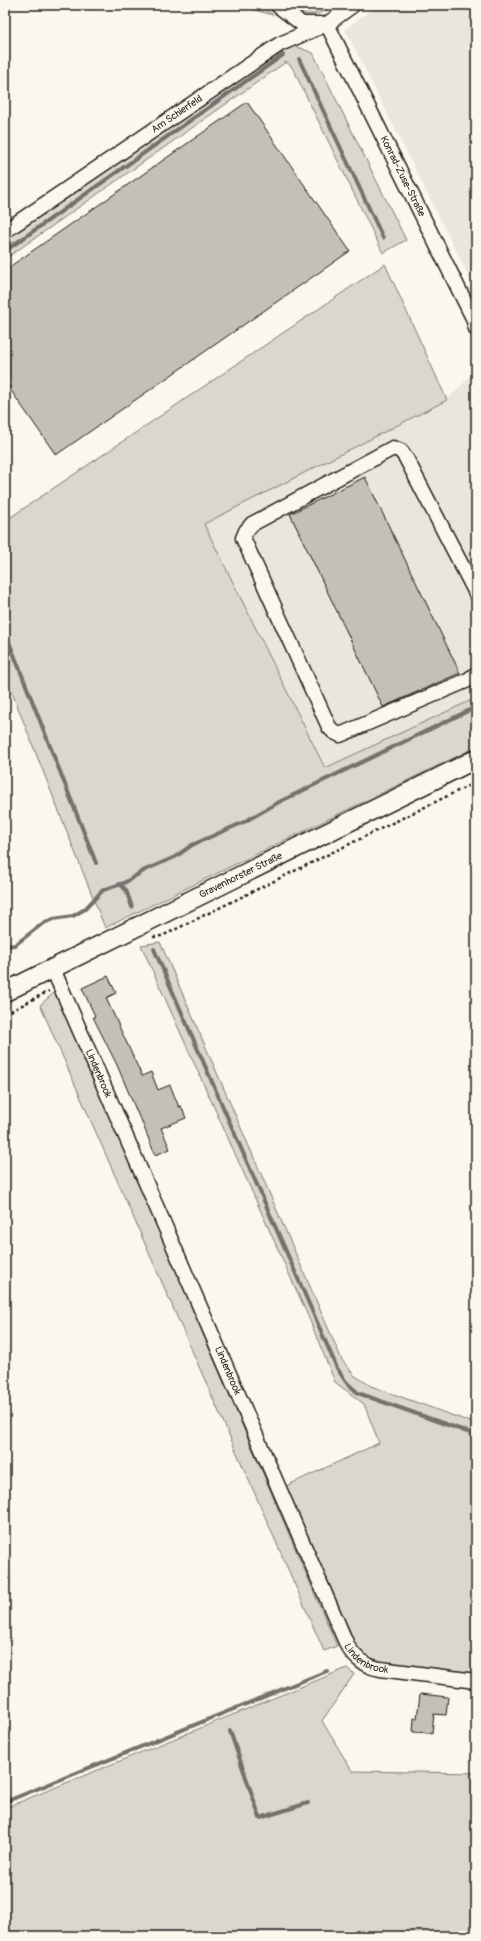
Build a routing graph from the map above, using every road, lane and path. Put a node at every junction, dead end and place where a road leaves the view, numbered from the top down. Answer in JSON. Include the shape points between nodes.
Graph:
{"nodes":[{"id":1,"x":277,"y":5,"type":"edge"},
{"id":2,"x":353,"y":5,"type":"edge"},
{"id":3,"x":327,"y":24,"type":"junction"},
{"id":4,"x":5,"y":231,"type":"edge"},
{"id":5,"x":476,"y":329,"type":"edge"},
{"id":6,"x":476,"y":593,"type":"edge"},
{"id":7,"x":476,"y":674,"type":"edge"},
{"id":8,"x":476,"y":759,"type":"edge"},
{"id":9,"x":476,"y":782,"type":"edge"},
{"id":10,"x":150,"y":938,"type":"dead end"},
{"id":11,"x":56,"y":975,"type":"junction"},
{"id":12,"x":5,"y":992,"type":"edge"},
{"id":13,"x":5,"y":1014,"type":"edge"},
{"id":14,"x":476,"y":1681,"type":"edge"}],
"edges":[{"from":1,"to":3,"type":"street","via":[[302,24]]},
{"from":2,"to":3,"type":"street","name":"Am Schierfeld"},
{"from":3,"to":4,"type":"street","name":"Am Schierfeld","via":[[280,44]]},
{"from":3,"to":5,"type":"street","name":"Konrad-Zuse-Straße","via":[[473,318]]},
{"from":6,"to":7,"type":"street","via":[[406,458],[401,451],[393,448],[252,524],[243,538],[334,732],[340,735],[468,680]]},
{"from":8,"to":11,"type":"main road","name":"Gravenhorster Straße"},
{"from":9,"to":10,"type":"path","via":[[162,936]]},
{"from":11,"to":12,"type":"main road","name":"Gravenhorster Straße"},
{"from":11,"to":13,"type":"path","via":[[48,993]]},
{"from":11,"to":14,"type":"street","name":"Lindenbrook","via":[[348,1647],[355,1657],[374,1668]]}]}
